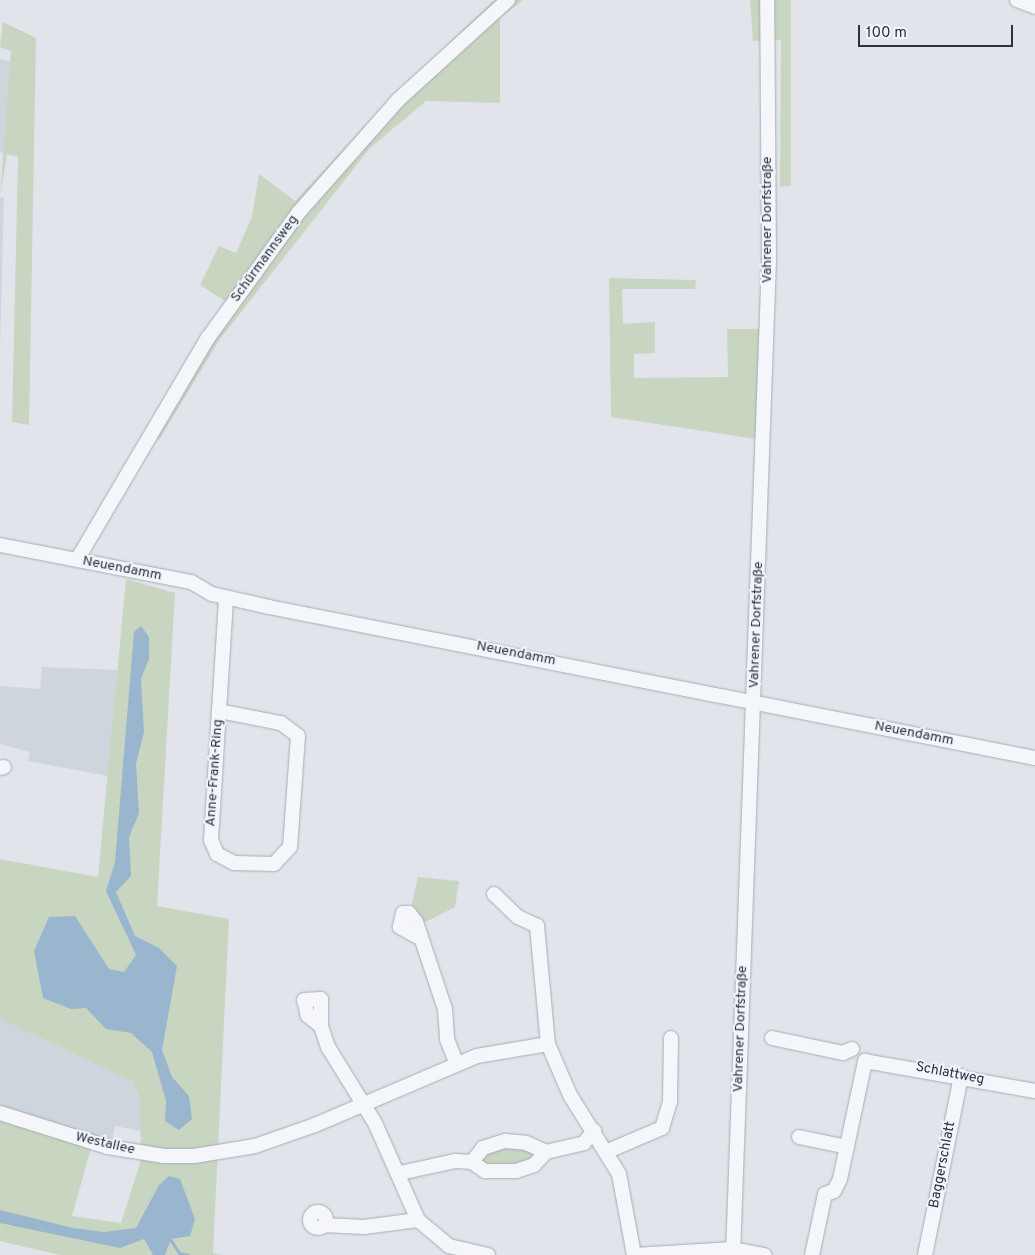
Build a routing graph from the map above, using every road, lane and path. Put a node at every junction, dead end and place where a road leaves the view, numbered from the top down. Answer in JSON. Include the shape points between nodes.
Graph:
{"nodes":[{"id":1,"x":508,"y":0,"type":"edge"},
{"id":2,"x":767,"y":0,"type":"edge"},
{"id":3,"x":1018,"y":0,"type":"edge"},
{"id":4,"x":1035,"y":6,"type":"edge"},
{"id":5,"x":0,"y":545,"type":"edge"},
{"id":6,"x":77,"y":560,"type":"junction"},
{"id":7,"x":227,"y":598,"type":"junction"},
{"id":8,"x":754,"y":702,"type":"junction"},
{"id":9,"x":219,"y":711,"type":"junction"},
{"id":10,"x":1035,"y":758,"type":"edge"},
{"id":11,"x":494,"y":894,"type":"dead end"},
{"id":12,"x":418,"y":937,"type":"dead end"},
{"id":13,"x":321,"y":1026,"type":"dead end"},
{"id":14,"x":671,"y":1038,"type":"dead end"},
{"id":15,"x":772,"y":1038,"type":"dead end"},
{"id":16,"x":548,"y":1044,"type":"junction"},
{"id":17,"x":852,"y":1049,"type":"dead end"},
{"id":18,"x":456,"y":1063,"type":"junction"},
{"id":19,"x":961,"y":1076,"type":"junction"},
{"id":20,"x":1035,"y":1090,"type":"edge"},
{"id":21,"x":363,"y":1104,"type":"junction"},
{"id":22,"x":0,"y":1113,"type":"edge"},
{"id":23,"x":594,"y":1131,"type":"junction"},
{"id":24,"x":798,"y":1137,"type":"dead end"},
{"id":25,"x":847,"y":1147,"type":"junction"},
{"id":26,"x":608,"y":1151,"type":"junction"},
{"id":27,"x":546,"y":1152,"type":"junction"},
{"id":28,"x":472,"y":1162,"type":"junction"},
{"id":29,"x":400,"y":1173,"type":"junction"},
{"id":30,"x":418,"y":1220,"type":"junction"},
{"id":31,"x":324,"y":1225,"type":"dead end"},
{"id":32,"x":733,"y":1252,"type":"edge"},
{"id":33,"x":488,"y":1255,"type":"edge"},
{"id":34,"x":634,"y":1255,"type":"edge"},
{"id":35,"x":764,"y":1255,"type":"edge"},
{"id":36,"x":812,"y":1255,"type":"edge"},
{"id":37,"x":926,"y":1255,"type":"edge"}],
"edges":[{"from":1,"to":6,"type":"street","name":"Schürmannsweg","via":[[398,100],[299,212],[208,338]]},
{"from":2,"to":8,"type":"street","name":"Vahrener Dorfstraße","via":[[769,261]]},
{"from":3,"to":4,"type":"street"},
{"from":5,"to":6,"type":"street","name":"Neuendamm"},
{"from":6,"to":7,"type":"street","name":"Neuendamm","via":[[191,582]]},
{"from":7,"to":8,"type":"street","name":"Neuendamm"},
{"from":7,"to":9,"type":"street","name":"Anne-Frank-Ring"},
{"from":8,"to":10,"type":"street","name":"Neuendamm"},
{"from":8,"to":32,"type":"street","name":"Vahrener Dorfstraße"},
{"from":9,"to":9,"type":"street","name":"Anne-Frank-Ring","via":[[211,840],[217,854],[234,863],[274,864],[290,847],[298,736],[281,723]]},
{"from":11,"to":16,"type":"street","via":[[518,917],[537,926]]},
{"from":12,"to":18,"type":"street","via":[[442,1001]]},
{"from":13,"to":21,"type":"street","via":[[328,1048]]},
{"from":14,"to":26,"type":"street","via":[[670,1101],[662,1128]]},
{"from":15,"to":17,"type":"street","via":[[844,1053]]},
{"from":16,"to":18,"type":"street","name":"Westallee"},
{"from":16,"to":23,"type":"street","via":[[570,1095]]},
{"from":18,"to":21,"type":"street","name":"Westallee"},
{"from":19,"to":20,"type":"street","name":"Schlattweg"},
{"from":19,"to":25,"type":"street","name":"Schlattweg","via":[[864,1061]]},
{"from":19,"to":37,"type":"street","name":"Baggerschlatt"},
{"from":21,"to":22,"type":"street","name":"Westallee","via":[[255,1146],[164,1156],[108,1147]]},
{"from":21,"to":29,"type":"street"},
{"from":23,"to":26,"type":"street"},
{"from":23,"to":27,"type":"street","via":[[584,1143]]},
{"from":24,"to":25,"type":"street"},
{"from":25,"to":36,"type":"street","via":[[840,1180],[834,1191],[825,1194]]},
{"from":26,"to":34,"type":"street","via":[[627,1201]]},
{"from":27,"to":28,"type":"street","via":[[526,1143],[505,1141],[483,1148]]},
{"from":27,"to":28,"type":"street","via":[[534,1165],[505,1174],[485,1171]]},
{"from":28,"to":29,"type":"street","via":[[430,1164]]},
{"from":29,"to":30,"type":"street"},
{"from":30,"to":31,"type":"street","via":[[364,1227]]},
{"from":30,"to":33,"type":"street","via":[[449,1246]]},
{"from":32,"to":34,"type":"street"},
{"from":32,"to":35,"type":"street"}]}
